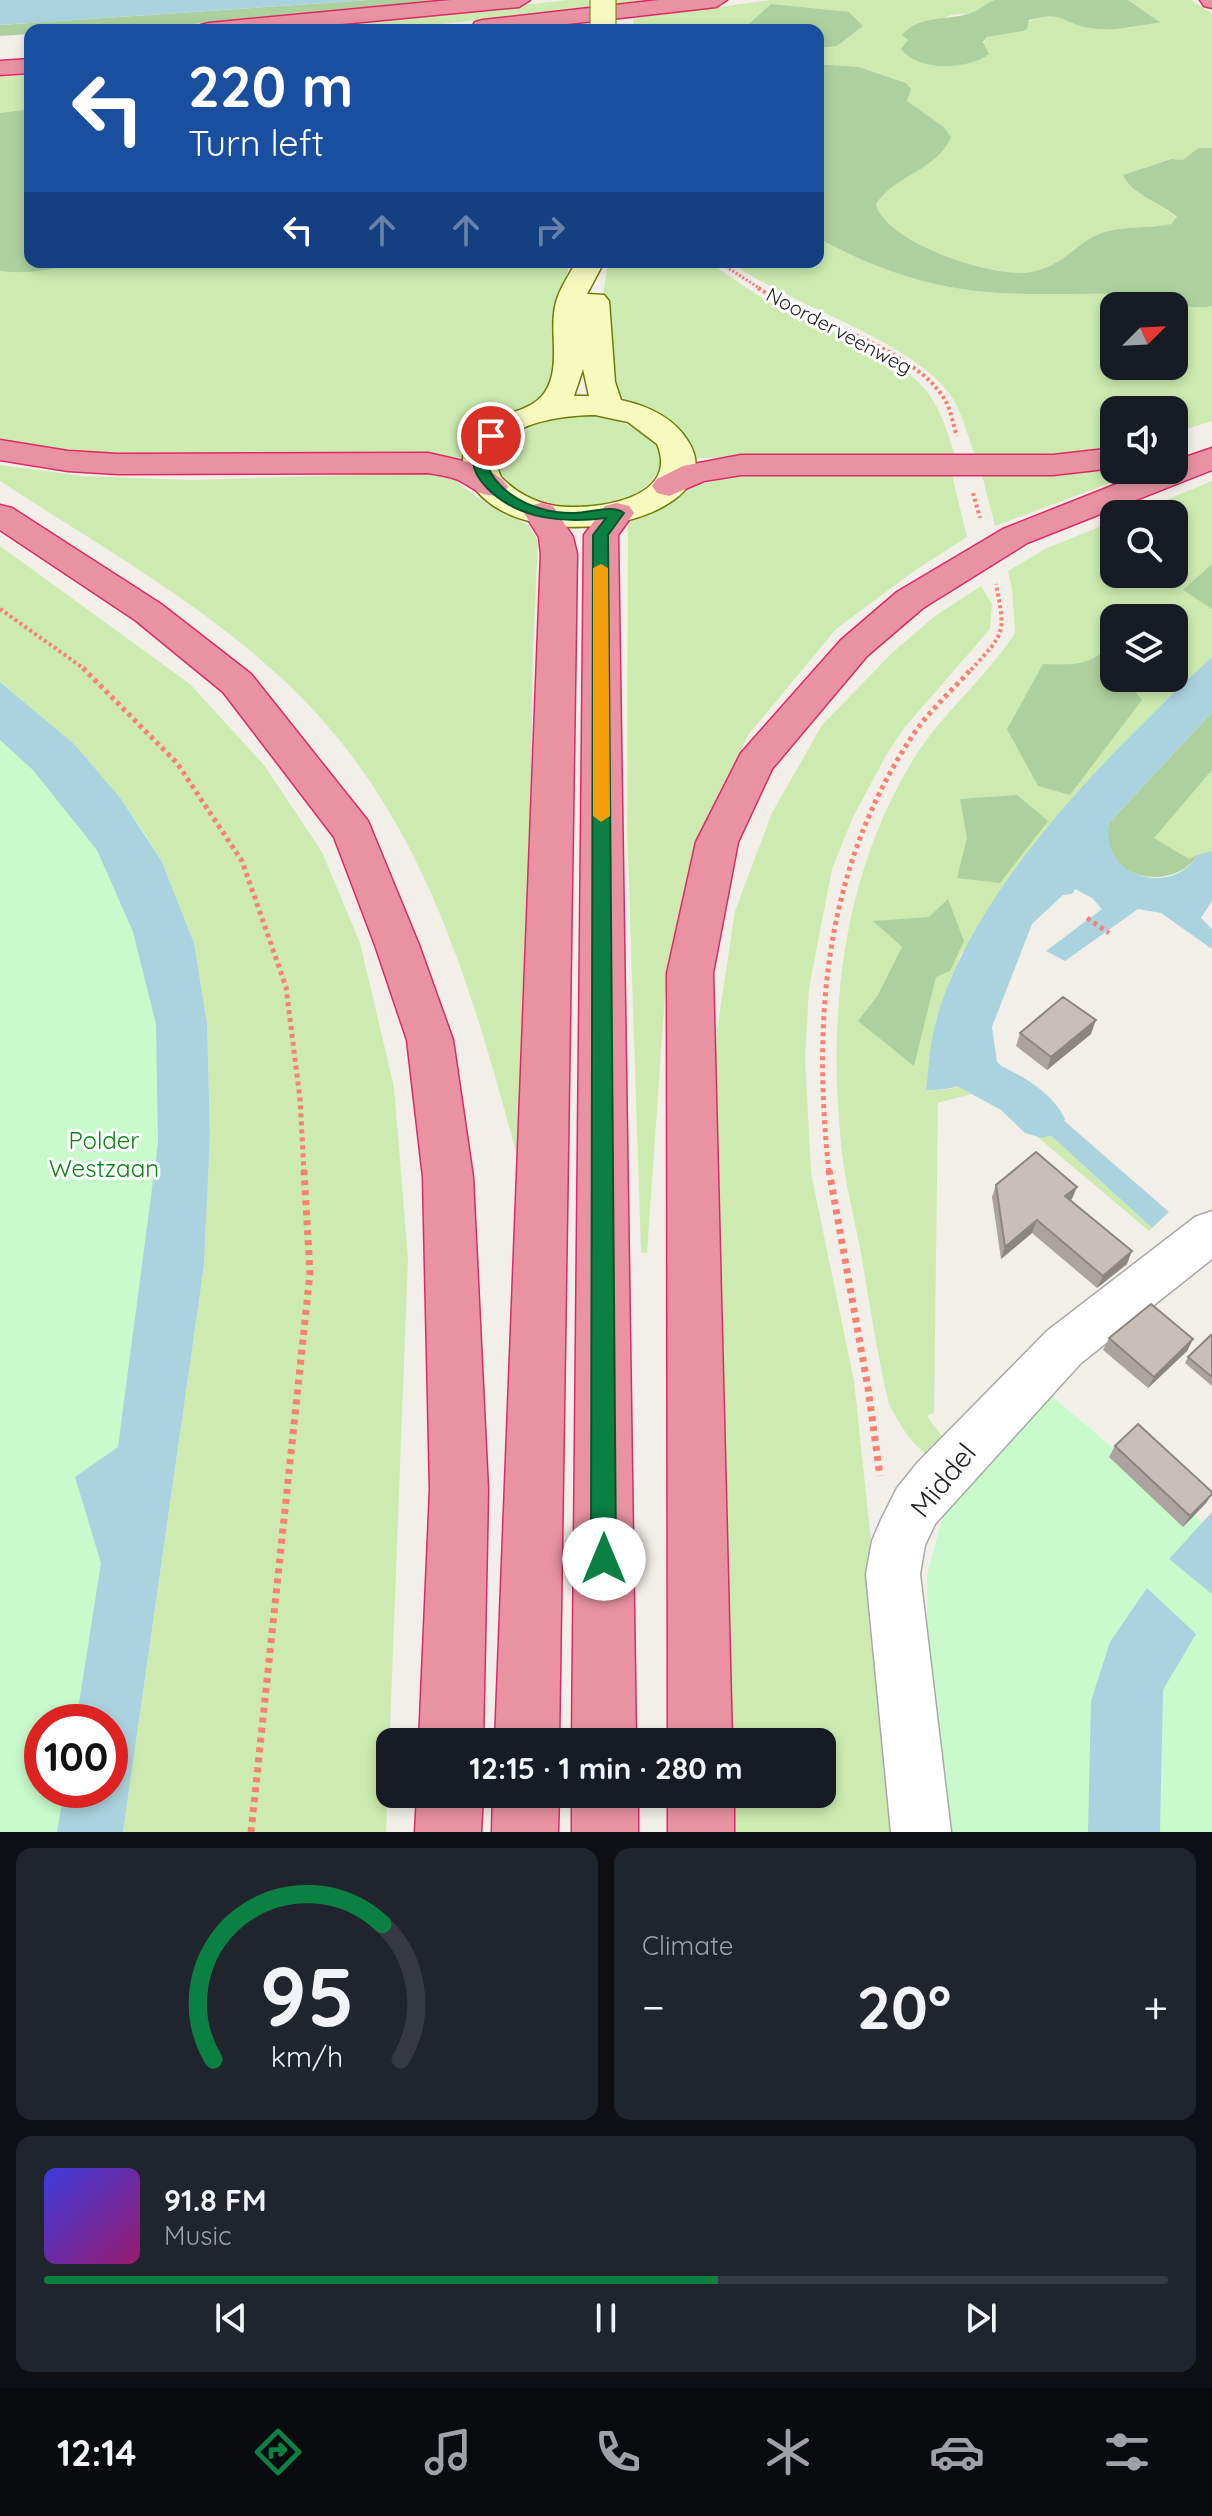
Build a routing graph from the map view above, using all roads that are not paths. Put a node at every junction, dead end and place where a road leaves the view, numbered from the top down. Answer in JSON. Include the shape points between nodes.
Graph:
{"nodes":[{"id":1,"x":519,"y":0,"type":"edge"},
{"id":2,"x":603,"y":0,"type":"edge"},
{"id":3,"x":716,"y":0,"type":"edge"},
{"id":4,"x":271,"y":24,"type":"edge"},
{"id":5,"x":510,"y":24,"type":"edge"},
{"id":6,"x":603,"y":24,"type":"edge"},
{"id":7,"x":24,"y":66,"type":"edge"},
{"id":8,"x":0,"y":68,"type":"edge"},
{"id":9,"x":587,"y":268,"type":"edge"},
{"id":10,"x":590,"y":268,"type":"edge"},
{"id":11,"x":608,"y":406,"type":"junction"},
{"id":12,"x":550,"y":407,"type":"junction"},
{"id":13,"x":1212,"y":435,"type":"edge"},
{"id":14,"x":1188,"y":442,"type":"edge"},
{"id":15,"x":0,"y":450,"type":"edge"},
{"id":16,"x":1212,"y":458,"type":"edge"},
{"id":17,"x":1100,"y":460,"type":"edge"},
{"id":18,"x":669,"y":486,"type":"junction"},
{"id":19,"x":491,"y":487,"type":"junction"},
{"id":20,"x":541,"y":513,"type":"junction"},
{"id":21,"x":617,"y":513,"type":"junction"},
{"id":22,"x":0,"y":515,"type":"edge"},
{"id":23,"x":1212,"y":1231,"type":"edge"},
{"id":24,"x":451,"y":1728,"type":"edge"},
{"id":25,"x":527,"y":1728,"type":"edge"},
{"id":26,"x":604,"y":1728,"type":"edge"},
{"id":27,"x":700,"y":1728,"type":"edge"},
{"id":28,"x":449,"y":1808,"type":"edge"},
{"id":29,"x":526,"y":1808,"type":"edge"},
{"id":30,"x":605,"y":1808,"type":"edge"},
{"id":31,"x":701,"y":1808,"type":"edge"},
{"id":32,"x":448,"y":1832,"type":"edge"},
{"id":33,"x":525,"y":1832,"type":"edge"},
{"id":34,"x":605,"y":1832,"type":"edge"},
{"id":35,"x":701,"y":1832,"type":"edge"},
{"id":36,"x":921,"y":1832,"type":"edge"}],
"edges":[{"from":1,"to":4,"type":"highway"},
{"from":2,"to":6,"type":"street","bridge":true},
{"from":3,"to":5,"type":"highway"},
{"from":7,"to":8,"type":"highway"},
{"from":9,"to":12,"type":"street","via":[[570,300],[565,385]]},
{"from":10,"to":11,"type":"street","via":[[599,382]]},
{"from":11,"to":12,"type":"street"},
{"from":11,"to":18,"type":"street","via":[[656,424],[671,438],[678,470]]},
{"from":12,"to":19,"type":"street","via":[[510,420],[491,436],[480,453],[482,474]]},
{"from":13,"to":14,"type":"highway"},
{"from":15,"to":19,"type":"highway","via":[[118,464],[428,463],[469,472]]},
{"from":16,"to":27,"type":"highway","via":[[1015,536],[910,600],[854,648],[755,763],[717,842],[690,973]]},
{"from":17,"to":18,"type":"highway","via":[[1053,465],[741,465],[695,473]]},
{"from":18,"to":21,"type":"street","via":[[652,500]]},
{"from":19,"to":20,"type":"street"},
{"from":20,"to":21,"type":"street"},
{"from":20,"to":25,"type":"highway","via":[[556,537],[559,554]]},
{"from":21,"to":26,"type":"highway","via":[[601,535]]},
{"from":22,"to":24,"type":"highway","via":[[148,612],[237,683],[353,832],[430,1040],[448,1177],[459,1490]]},
{"from":23,"to":36,"type":"street","name":"Middel","via":[[1064,1347],[937,1480],[916,1506],[899,1541],[893,1574]]},
{"from":28,"to":32,"type":"highway"},
{"from":29,"to":33,"type":"highway"},
{"from":30,"to":34,"type":"highway"},
{"from":31,"to":35,"type":"highway"}]}
